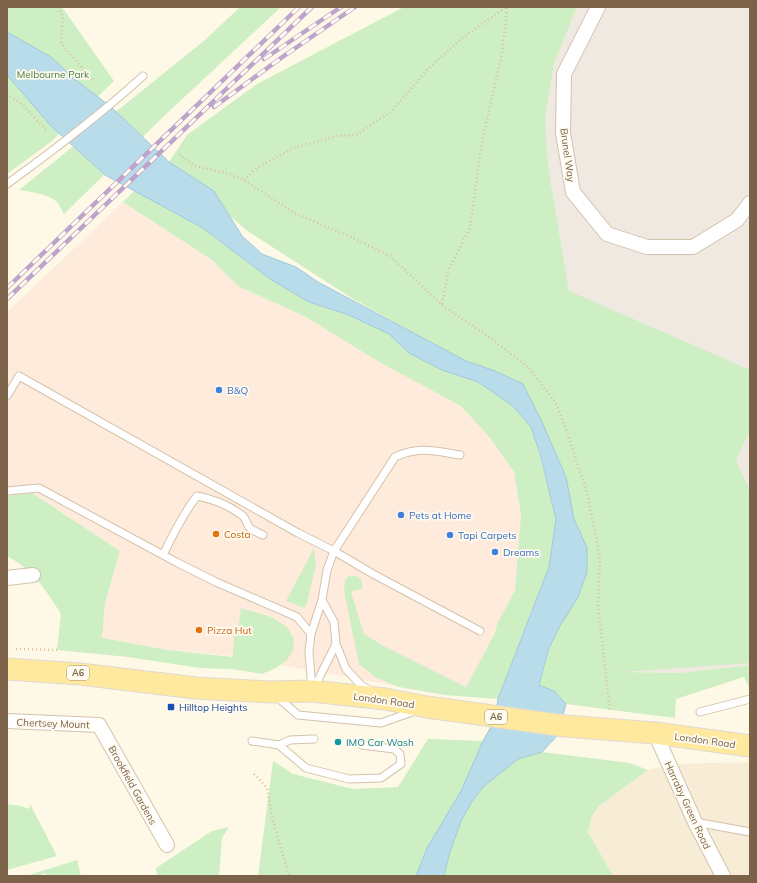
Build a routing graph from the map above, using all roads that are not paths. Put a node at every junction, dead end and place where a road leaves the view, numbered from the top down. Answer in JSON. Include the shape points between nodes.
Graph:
{"nodes":[{"id":1,"x":598,"y":7,"type":"edge"},
{"id":2,"x":143,"y":76,"type":"dead end"},
{"id":3,"x":7,"y":184,"type":"edge"},
{"id":4,"x":750,"y":203,"type":"edge"},
{"id":5,"x":7,"y":396,"type":"edge"},
{"id":6,"x":460,"y":455,"type":"dead end"},
{"id":7,"x":7,"y":491,"type":"edge"},
{"id":8,"x":263,"y":535,"type":"dead end"},
{"id":9,"x":334,"y":551,"type":"junction"},
{"id":10,"x":163,"y":555,"type":"junction"},
{"id":11,"x":33,"y":575,"type":"dead end"},
{"id":12,"x":7,"y":578,"type":"edge"},
{"id":13,"x":322,"y":600,"type":"junction"},
{"id":14,"x":480,"y":631,"type":"dead end"},
{"id":15,"x":311,"y":634,"type":"junction"},
{"id":16,"x":336,"y":644,"type":"junction"},
{"id":17,"x":7,"y":669,"type":"edge"},
{"id":18,"x":312,"y":691,"type":"junction"},
{"id":19,"x":270,"y":692,"type":"junction"},
{"id":20,"x":750,"y":698,"type":"edge"},
{"id":21,"x":385,"y":699,"type":"junction"},
{"id":22,"x":426,"y":707,"type":"junction"},
{"id":23,"x":700,"y":712,"type":"dead end"},
{"id":24,"x":7,"y":721,"type":"edge"},
{"id":25,"x":99,"y":725,"type":"joint"},
{"id":26,"x":655,"y":734,"type":"junction"},
{"id":27,"x":314,"y":739,"type":"dead end"},
{"id":28,"x":252,"y":741,"type":"dead end"},
{"id":29,"x":279,"y":745,"type":"junction"},
{"id":30,"x":362,"y":745,"type":"dead end"},
{"id":31,"x":750,"y":746,"type":"edge"},
{"id":32,"x":695,"y":822,"type":"junction"},
{"id":33,"x":750,"y":832,"type":"edge"},
{"id":34,"x":167,"y":845,"type":"dead end"},
{"id":35,"x":723,"y":876,"type":"edge"}],
"edges":[{"from":1,"to":4,"type":"street","name":"Brunel Way","via":[[564,74],[563,133],[573,192],[607,234],[647,247],[694,247],[737,220]]},
{"from":2,"to":3,"type":"lane","via":[[51,153]]},
{"from":5,"to":9,"type":"lane","via":[[19,376]]},
{"from":6,"to":9,"type":"lane","via":[[431,450],[408,452],[395,457]]},
{"from":7,"to":10,"type":"lane","via":[[39,488]]},
{"from":8,"to":10,"type":"lane","via":[[255,532],[244,517],[229,508],[209,498],[197,496],[176,528]]},
{"from":9,"to":13,"type":"lane","via":[[327,570]]},
{"from":9,"to":14,"type":"lane"},
{"from":10,"to":15,"type":"lane","via":[[216,582],[297,617]]},
{"from":11,"to":12,"type":"street"},
{"from":13,"to":15,"type":"lane"},
{"from":13,"to":16,"type":"lane","via":[[334,622]]},
{"from":15,"to":18,"type":"lane","via":[[309,652]]},
{"from":16,"to":18,"type":"lane"},
{"from":16,"to":21,"type":"lane","via":[[346,669],[361,685]]},
{"from":17,"to":19,"type":"main road","name":"London Road","number":"A6","via":[[80,674],[196,688]]},
{"from":18,"to":19,"type":"main road","name":"London Road","number":"A6"},
{"from":18,"to":21,"type":"main road","name":"London Road","number":"A6"},
{"from":19,"to":22,"type":"lane","name":"London Road","number":"A6","via":[[298,715],[381,722]]},
{"from":20,"to":23,"type":"lane"},
{"from":21,"to":22,"type":"main road","name":"London Road","number":"A6"},
{"from":22,"to":26,"type":"main road","name":"London Road","number":"A6","via":[[565,726]]},
{"from":24,"to":25,"type":"street","name":"Chertsey Mount"},
{"from":25,"to":34,"type":"street","name":"Brookfield Gardens"},
{"from":26,"to":31,"type":"main road","name":"London Road","number":"A6"},
{"from":26,"to":32,"type":"street","name":"Harraby Green Road"},
{"from":27,"to":29,"type":"lane","via":[[290,740]]},
{"from":28,"to":29,"type":"lane"},
{"from":29,"to":30,"type":"lane","via":[[306,768],[349,779],[382,778],[401,764],[400,754],[394,749]]},
{"from":32,"to":33,"type":"lane"},
{"from":32,"to":35,"type":"street","name":"Harraby Green Road"}]}
